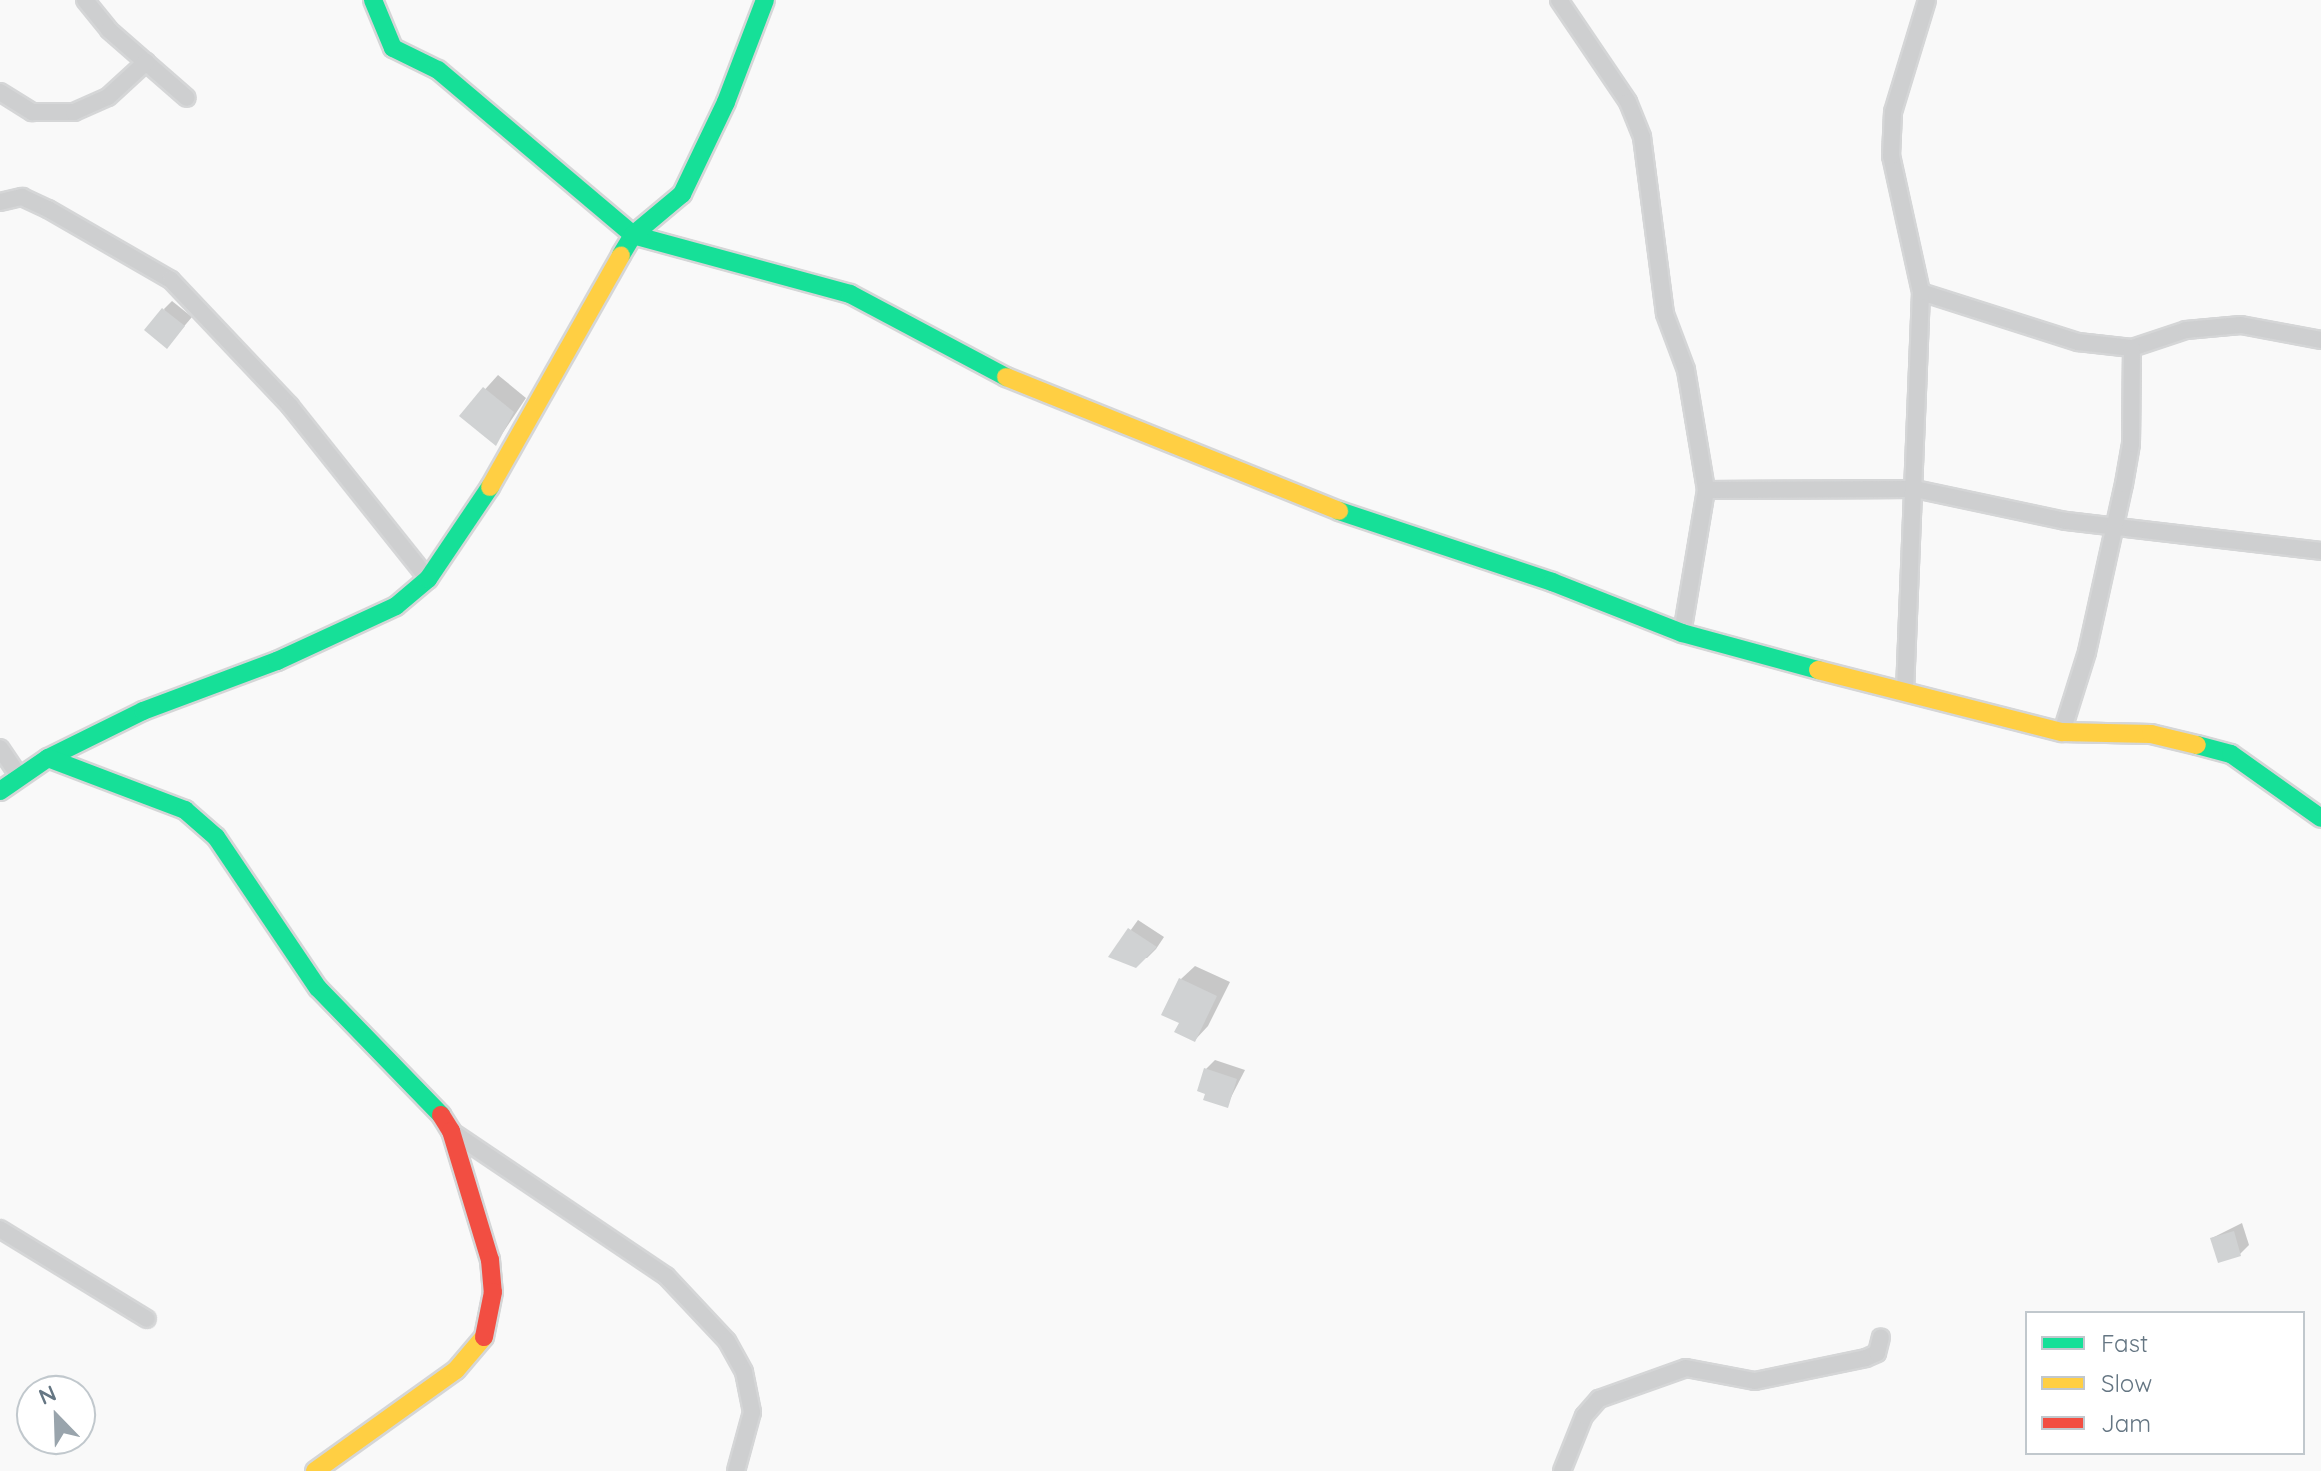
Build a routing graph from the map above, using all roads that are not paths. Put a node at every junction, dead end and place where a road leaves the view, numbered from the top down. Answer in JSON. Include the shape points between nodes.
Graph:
{"nodes":[{"id":1,"x":85,"y":0,"type":"edge"},
{"id":2,"x":373,"y":0,"type":"edge"},
{"id":3,"x":765,"y":0,"type":"edge"},
{"id":4,"x":1559,"y":0,"type":"edge"},
{"id":5,"x":1927,"y":0,"type":"edge"},
{"id":6,"x":146,"y":62,"type":"junction"},
{"id":7,"x":0,"y":92,"type":"edge"},
{"id":8,"x":187,"y":98,"type":"dead end"},
{"id":9,"x":0,"y":202,"type":"edge"},
{"id":10,"x":633,"y":235,"type":"junction"},
{"id":11,"x":1921,"y":292,"type":"junction"},
{"id":12,"x":2321,"y":340,"type":"edge"},
{"id":13,"x":2132,"y":348,"type":"junction"},
{"id":14,"x":1915,"y":489,"type":"junction"},
{"id":15,"x":1706,"y":490,"type":"junction"},
{"id":16,"x":2116,"y":527,"type":"junction"},
{"id":17,"x":2321,"y":551,"type":"edge"},
{"id":18,"x":428,"y":579,"type":"junction"},
{"id":19,"x":1682,"y":633,"type":"junction"},
{"id":20,"x":1905,"y":691,"type":"junction"},
{"id":21,"x":2062,"y":732,"type":"junction"},
{"id":22,"x":0,"y":748,"type":"edge"},
{"id":23,"x":48,"y":758,"type":"junction"},
{"id":24,"x":18,"y":775,"type":"junction"},
{"id":25,"x":0,"y":791,"type":"edge"},
{"id":26,"x":2321,"y":818,"type":"edge"},
{"id":27,"x":451,"y":1131,"type":"junction"},
{"id":28,"x":0,"y":1229,"type":"edge"},
{"id":29,"x":147,"y":1319,"type":"dead end"},
{"id":30,"x":1881,"y":1337,"type":"dead end"},
{"id":31,"x":315,"y":1471,"type":"edge"},
{"id":32,"x":736,"y":1471,"type":"edge"},
{"id":33,"x":1562,"y":1471,"type":"edge"}],
"edges":[{"from":1,"to":6,"type":"street"},
{"from":2,"to":10,"type":"street","via":[[393,48],[438,70]]},
{"from":3,"to":10,"type":"street","via":[[682,194]]},
{"from":4,"to":15,"type":"street","via":[[1628,102],[1642,137],[1665,314],[1686,370]]},
{"from":5,"to":11,"type":"street","via":[[1893,112],[1891,156]]},
{"from":6,"to":7,"type":"street","via":[[108,97],[74,112],[32,112]]},
{"from":6,"to":8,"type":"street"},
{"from":9,"to":18,"type":"street","via":[[22,197],[171,280],[290,406]]},
{"from":10,"to":18,"type":"street","via":[[574,330],[488,491]]},
{"from":10,"to":19,"type":"street","via":[[850,294],[1019,384],[1218,459],[1381,529],[1552,582]]},
{"from":11,"to":13,"type":"street","via":[[2078,342]]},
{"from":11,"to":14,"type":"street"},
{"from":12,"to":13,"type":"street","via":[[2241,325],[2186,330]]},
{"from":13,"to":16,"type":"street","via":[[2131,444]]},
{"from":14,"to":15,"type":"street"},
{"from":14,"to":16,"type":"street"},
{"from":14,"to":20,"type":"street"},
{"from":15,"to":19,"type":"street"},
{"from":16,"to":17,"type":"street"},
{"from":16,"to":21,"type":"street"},
{"from":18,"to":23,"type":"street","via":[[396,606],[277,661],[143,711]]},
{"from":19,"to":20,"type":"street"},
{"from":20,"to":21,"type":"street"},
{"from":21,"to":26,"type":"street","via":[[2151,734],[2231,754]]},
{"from":22,"to":24,"type":"street"},
{"from":23,"to":24,"type":"street"},
{"from":23,"to":27,"type":"street","via":[[185,810],[216,837],[318,988],[430,1099]]},
{"from":24,"to":25,"type":"street"},
{"from":27,"to":31,"type":"street","via":[[490,1260],[493,1292],[483,1341],[456,1370]]},
{"from":27,"to":32,"type":"street","via":[[666,1276],[727,1341],[744,1372],[752,1412]]},
{"from":28,"to":29,"type":"street"},
{"from":30,"to":33,"type":"street","via":[[1877,1353],[1866,1358],[1755,1381],[1686,1368],[1599,1399],[1584,1416]]}]}
